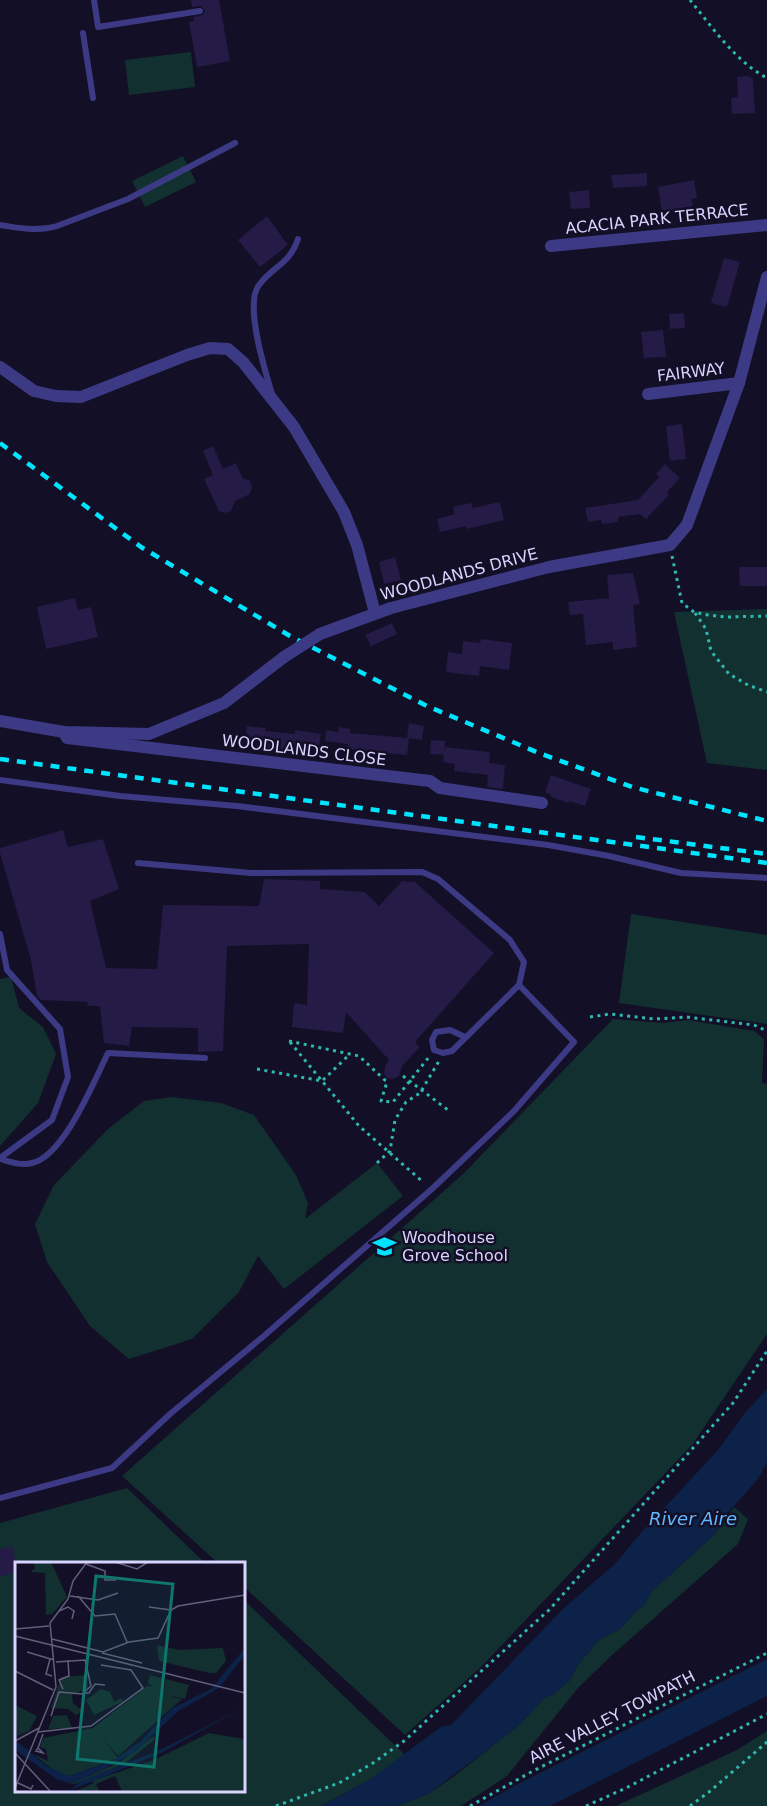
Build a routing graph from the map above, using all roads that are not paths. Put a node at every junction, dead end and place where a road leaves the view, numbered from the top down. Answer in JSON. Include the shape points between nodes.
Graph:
{"nodes":[{"id":1,"x":94,"y":0,"type":"edge"},
{"id":2,"x":200,"y":11,"type":"dead end"},
{"id":3,"x":83,"y":33,"type":"dead end"},
{"id":4,"x":93,"y":98,"type":"dead end"},
{"id":5,"x":235,"y":143,"type":"dead end"},
{"id":6,"x":0,"y":225,"type":"edge"},
{"id":7,"x":767,"y":225,"type":"edge"},
{"id":8,"x":298,"y":239,"type":"dead end"},
{"id":9,"x":551,"y":246,"type":"dead end"},
{"id":10,"x":767,"y":277,"type":"edge"},
{"id":11,"x":0,"y":367,"type":"edge"},
{"id":12,"x":739,"y":383,"type":"junction"},
{"id":13,"x":648,"y":394,"type":"dead end"},
{"id":14,"x":273,"y":400,"type":"junction"},
{"id":15,"x":375,"y":614,"type":"junction"},
{"id":16,"x":0,"y":721,"type":"edge"},
{"id":17,"x":64,"y":732,"type":"junction"},
{"id":18,"x":0,"y":780,"type":"edge"},
{"id":19,"x":542,"y":803,"type":"dead end"},
{"id":20,"x":138,"y":862,"type":"dead end"},
{"id":21,"x":767,"y":878,"type":"edge"},
{"id":22,"x":0,"y":934,"type":"edge"},
{"id":23,"x":519,"y":985,"type":"junction"},
{"id":24,"x":465,"y":1037,"type":"junction"},
{"id":25,"x":205,"y":1058,"type":"dead end"},
{"id":26,"x":0,"y":1159,"type":"edge"},
{"id":27,"x":0,"y":1498,"type":"edge"}],
"edges":[{"from":1,"to":2,"type":"lane","via":[[98,27]]},
{"from":3,"to":4,"type":"lane"},
{"from":5,"to":6,"type":"lane","via":[[128,199],[57,226],[30,230]]},
{"from":7,"to":9,"type":"street","name":"ACACIA PARK TERRACE"},
{"from":8,"to":14,"type":"lane","via":[[287,261],[258,286],[255,298],[255,329]]},
{"from":10,"to":12,"type":"street"},
{"from":11,"to":14,"type":"street","via":[[34,391],[81,398],[187,355],[210,348],[228,349]]},
{"from":12,"to":13,"type":"street","name":"FAIRWAY"},
{"from":12,"to":15,"type":"street","name":"WOODLANDS DRIVE","via":[[687,525],[670,544],[549,567]]},
{"from":14,"to":15,"type":"street","via":[[294,427],[344,512]]},
{"from":15,"to":17,"type":"street","name":"WOODLANDS DRIVE","bridge":true,"via":[[320,634],[224,704],[149,734]]},
{"from":16,"to":17,"type":"street","name":"WOODLANDS DRIVE"},
{"from":17,"to":19,"type":"street","name":"WOODLANDS CLOSE","via":[[67,738],[430,781],[440,788]]},
{"from":18,"to":21,"type":"lane","via":[[548,845],[681,873]]},
{"from":20,"to":23,"type":"lane","via":[[251,873],[422,872],[438,879],[510,940],[524,962]]},
{"from":22,"to":26,"type":"lane","via":[[6,970],[60,1029],[68,1077],[52,1120]]},
{"from":23,"to":24,"type":"lane"},
{"from":23,"to":27,"type":"lane","via":[[574,1042],[514,1111],[431,1189],[112,1468]]},
{"from":24,"to":24,"type":"lane","via":[[452,1051],[443,1053],[435,1050],[432,1040],[436,1032],[450,1030]]},
{"from":25,"to":26,"type":"lane","via":[[108,1053],[76,1119],[56,1146],[35,1163]]}]}
